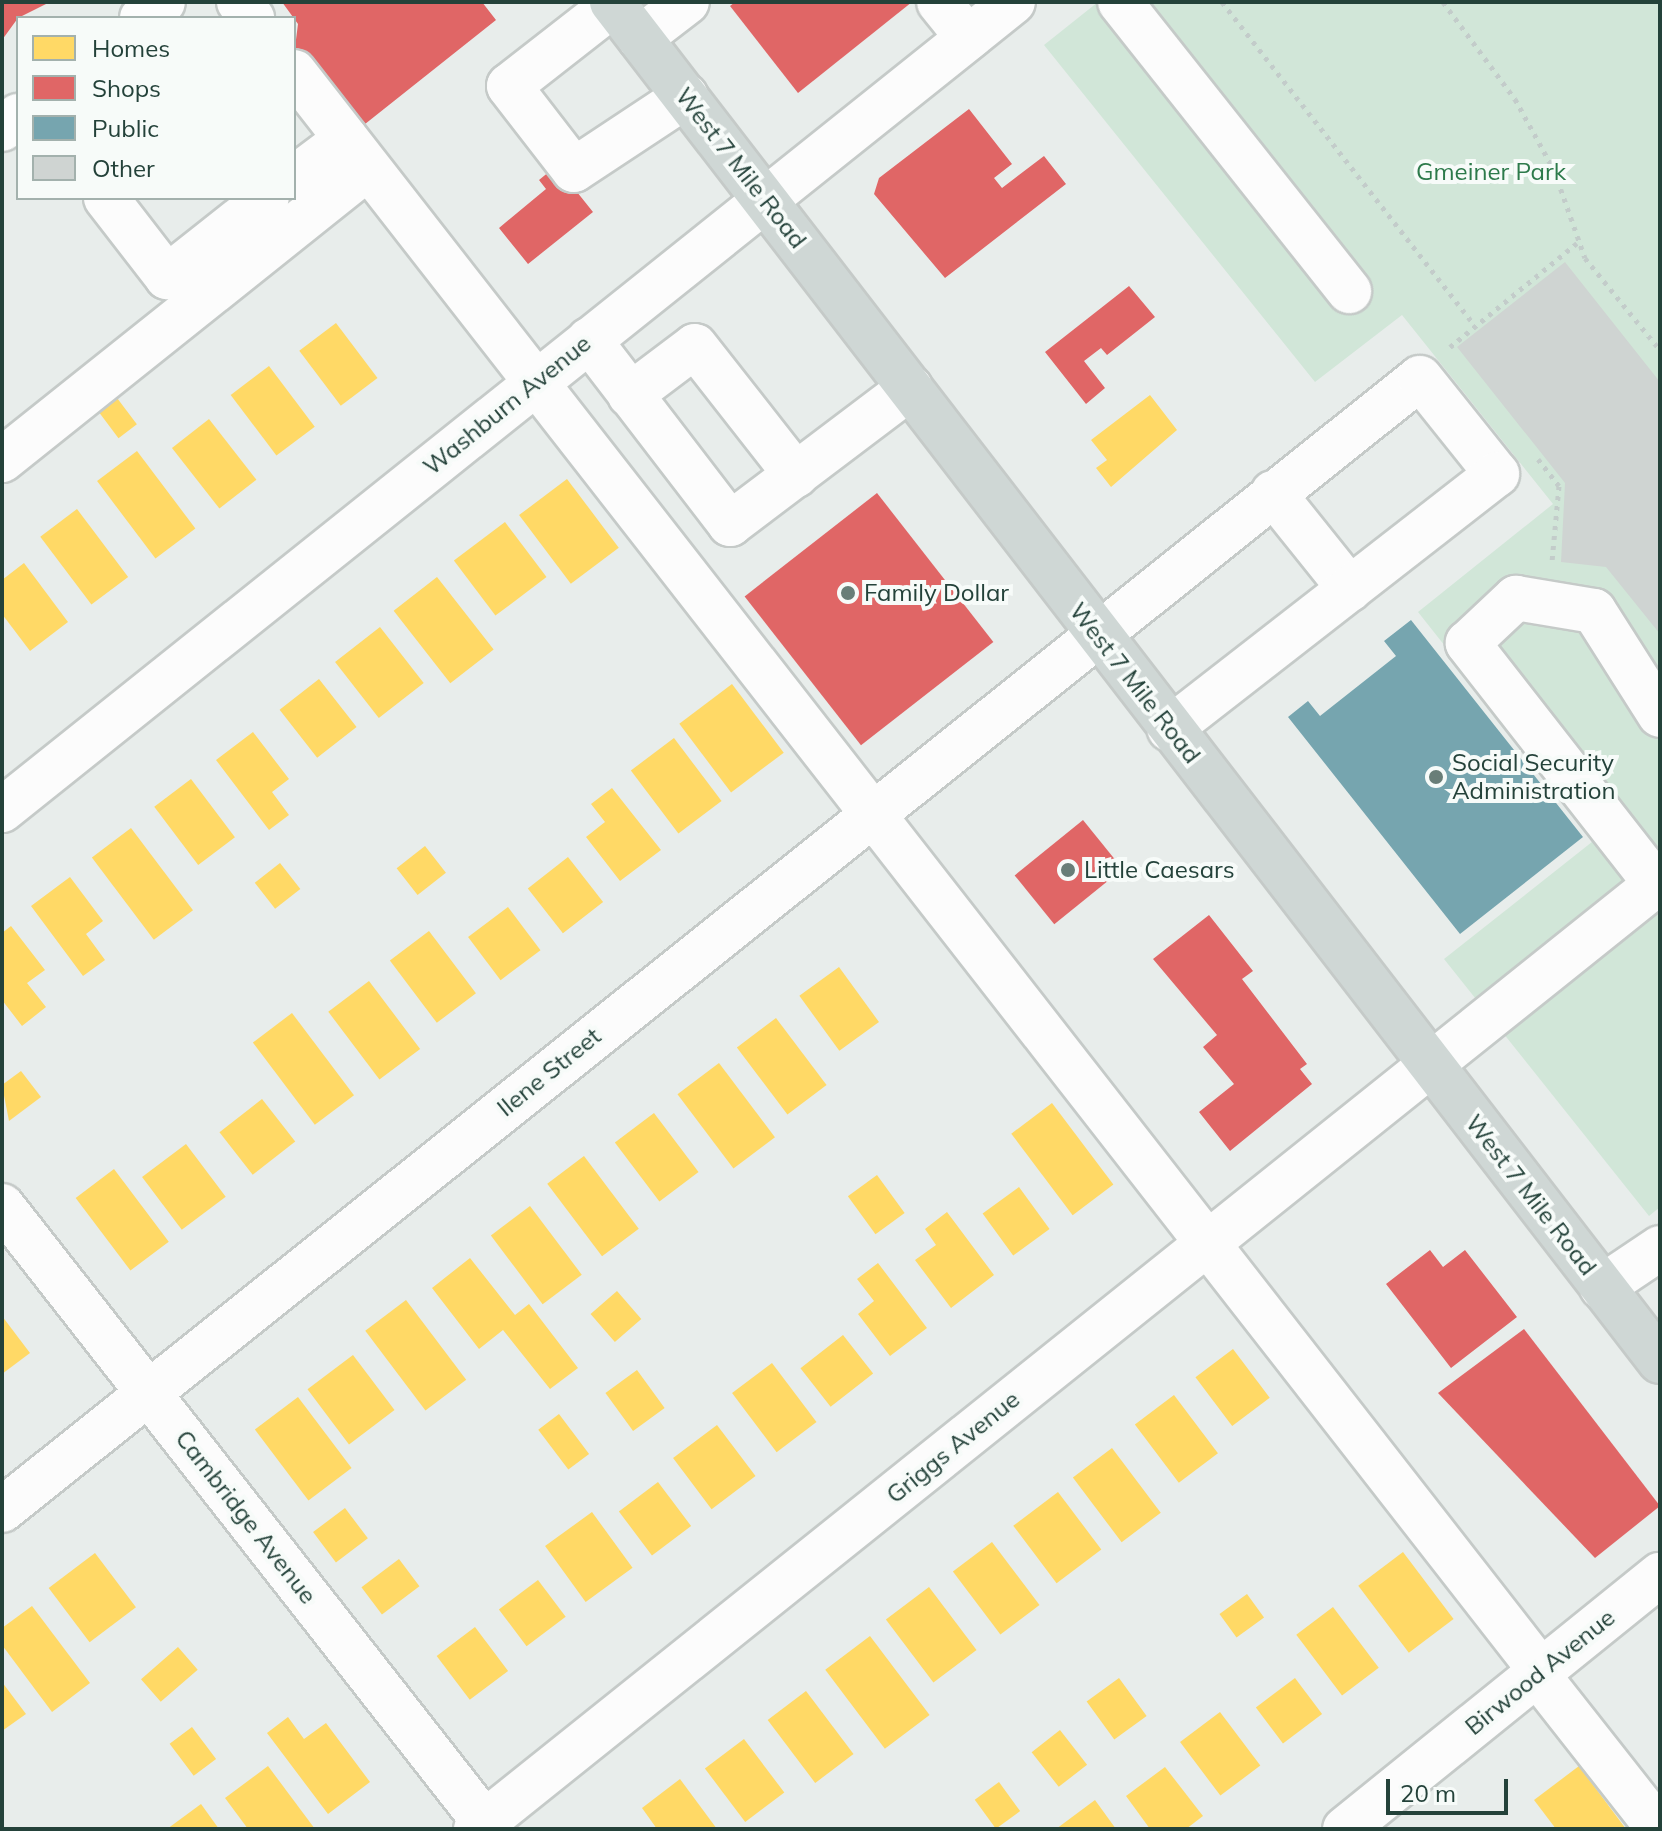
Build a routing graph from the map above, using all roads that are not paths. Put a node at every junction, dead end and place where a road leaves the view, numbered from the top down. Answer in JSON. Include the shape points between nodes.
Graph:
{"nodes":[{"id":1,"x":163,"y":2,"type":"edge"},
{"id":2,"x":687,"y":2,"type":"edge"},
{"id":3,"x":939,"y":2,"type":"edge"},
{"id":4,"x":1013,"y":2,"type":"edge"},
{"id":5,"x":1120,"y":2,"type":"edge"},
{"id":6,"x":622,"y":15,"type":"edge"},
{"id":7,"x":145,"y":16,"type":"edge"},
{"id":8,"x":968,"y":38,"type":"junction"},
{"id":9,"x":296,"y":75,"type":"edge"},
{"id":10,"x":686,"y":96,"type":"junction"},
{"id":11,"x":357,"y":153,"type":"junction"},
{"id":12,"x":296,"y":177,"type":"edge"},
{"id":13,"x":766,"y":199,"type":"junction"},
{"id":14,"x":108,"y":200,"type":"edge"},
{"id":15,"x":260,"y":200,"type":"edge"},
{"id":16,"x":1349,"y":291,"type":"dead end"},
{"id":17,"x":589,"y":340,"type":"junction"},
{"id":18,"x":534,"y":384,"type":"junction"},
{"id":19,"x":910,"y":388,"type":"junction"},
{"id":20,"x":630,"y":395,"type":"junction"},
{"id":21,"x":2,"y":460,"type":"edge"},
{"id":22,"x":796,"y":475,"type":"junction"},
{"id":23,"x":1273,"y":493,"type":"junction"},
{"id":24,"x":1350,"y":589,"type":"junction"},
{"id":25,"x":1097,"y":634,"type":"junction"},
{"id":26,"x":1660,"y":715,"type":"edge"},
{"id":27,"x":1170,"y":729,"type":"junction"},
{"id":28,"x":2,"y":810,"type":"edge"},
{"id":29,"x":871,"y":815,"type":"junction"},
{"id":30,"x":1658,"y":882,"type":"edge"},
{"id":31,"x":1429,"y":1065,"type":"junction"},
{"id":32,"x":2,"y":1206,"type":"edge"},
{"id":33,"x":1208,"y":1243,"type":"junction"},
{"id":34,"x":1660,"y":1248,"type":"edge"},
{"id":35,"x":1602,"y":1287,"type":"junction"},
{"id":36,"x":1660,"y":1361,"type":"edge"},
{"id":37,"x":148,"y":1392,"type":"junction"},
{"id":38,"x":2,"y":1510,"type":"edge"},
{"id":39,"x":1660,"y":1575,"type":"edge"},
{"id":40,"x":1539,"y":1673,"type":"junction"},
{"id":41,"x":483,"y":1827,"type":"edge"},
{"id":42,"x":1345,"y":1829,"type":"edge"},
{"id":43,"x":1659,"y":1829,"type":"edge"}],
"edges":[{"from":1,"to":7,"type":"street"},
{"from":2,"to":6,"type":"street"},
{"from":3,"to":8,"type":"street"},
{"from":4,"to":8,"type":"street","name":"Washburn Avenue"},
{"from":5,"to":16,"type":"street"},
{"from":6,"to":10,"type":"main road","name":"West 7 Mile Road"},
{"from":6,"to":10,"type":"street","via":[[509,86],[574,170]]},
{"from":8,"to":13,"type":"street","name":"Washburn Avenue"},
{"from":9,"to":11,"type":"street"},
{"from":10,"to":13,"type":"main road","name":"West 7 Mile Road"},
{"from":11,"to":12,"type":"street"},
{"from":11,"to":18,"type":"street"},
{"from":11,"to":21,"type":"street"},
{"from":13,"to":17,"type":"street","name":"Washburn Avenue"},
{"from":13,"to":19,"type":"main road","name":"West 7 Mile Road"},
{"from":14,"to":15,"type":"street","via":[[167,277]]},
{"from":17,"to":18,"type":"street","name":"Washburn Avenue"},
{"from":17,"to":20,"type":"street"},
{"from":18,"to":28,"type":"street","name":"Washburn Avenue"},
{"from":18,"to":29,"type":"street"},
{"from":19,"to":22,"type":"street"},
{"from":19,"to":25,"type":"main road","name":"West 7 Mile Road"},
{"from":20,"to":22,"type":"street","via":[[695,346]]},
{"from":20,"to":22,"type":"street","via":[[730,524]]},
{"from":23,"to":24,"type":"street"},
{"from":23,"to":24,"type":"street","name":"Ilene Street","via":[[1420,378],[1430,390],[1497,474]]},
{"from":23,"to":25,"type":"street","name":"Ilene Street"},
{"from":24,"to":27,"type":"street"},
{"from":25,"to":27,"type":"main road","name":"West 7 Mile Road"},
{"from":25,"to":29,"type":"street","name":"Ilene Street"},
{"from":26,"to":30,"type":"street","via":[[1594,611],[1516,598],[1468,643]]},
{"from":27,"to":31,"type":"main road","name":"West 7 Mile Road"},
{"from":29,"to":33,"type":"street"},
{"from":29,"to":37,"type":"street","name":"Ilene Street"},
{"from":30,"to":31,"type":"street","name":"Griggs Avenue"},
{"from":31,"to":33,"type":"street","name":"Griggs Avenue"},
{"from":31,"to":35,"type":"main road","name":"West 7 Mile Road"},
{"from":32,"to":37,"type":"street","name":"Cambridge Avenue"},
{"from":33,"to":40,"type":"street"},
{"from":33,"to":41,"type":"street","name":"Griggs Avenue"},
{"from":34,"to":35,"type":"street"},
{"from":35,"to":36,"type":"main road","name":"West 7 Mile Road"},
{"from":37,"to":38,"type":"street","name":"Ilene Street"},
{"from":37,"to":41,"type":"street","name":"Cambridge Avenue"},
{"from":39,"to":40,"type":"street","name":"Birwood Avenue"},
{"from":40,"to":42,"type":"street","name":"Birwood Avenue"},
{"from":40,"to":43,"type":"street"}]}
